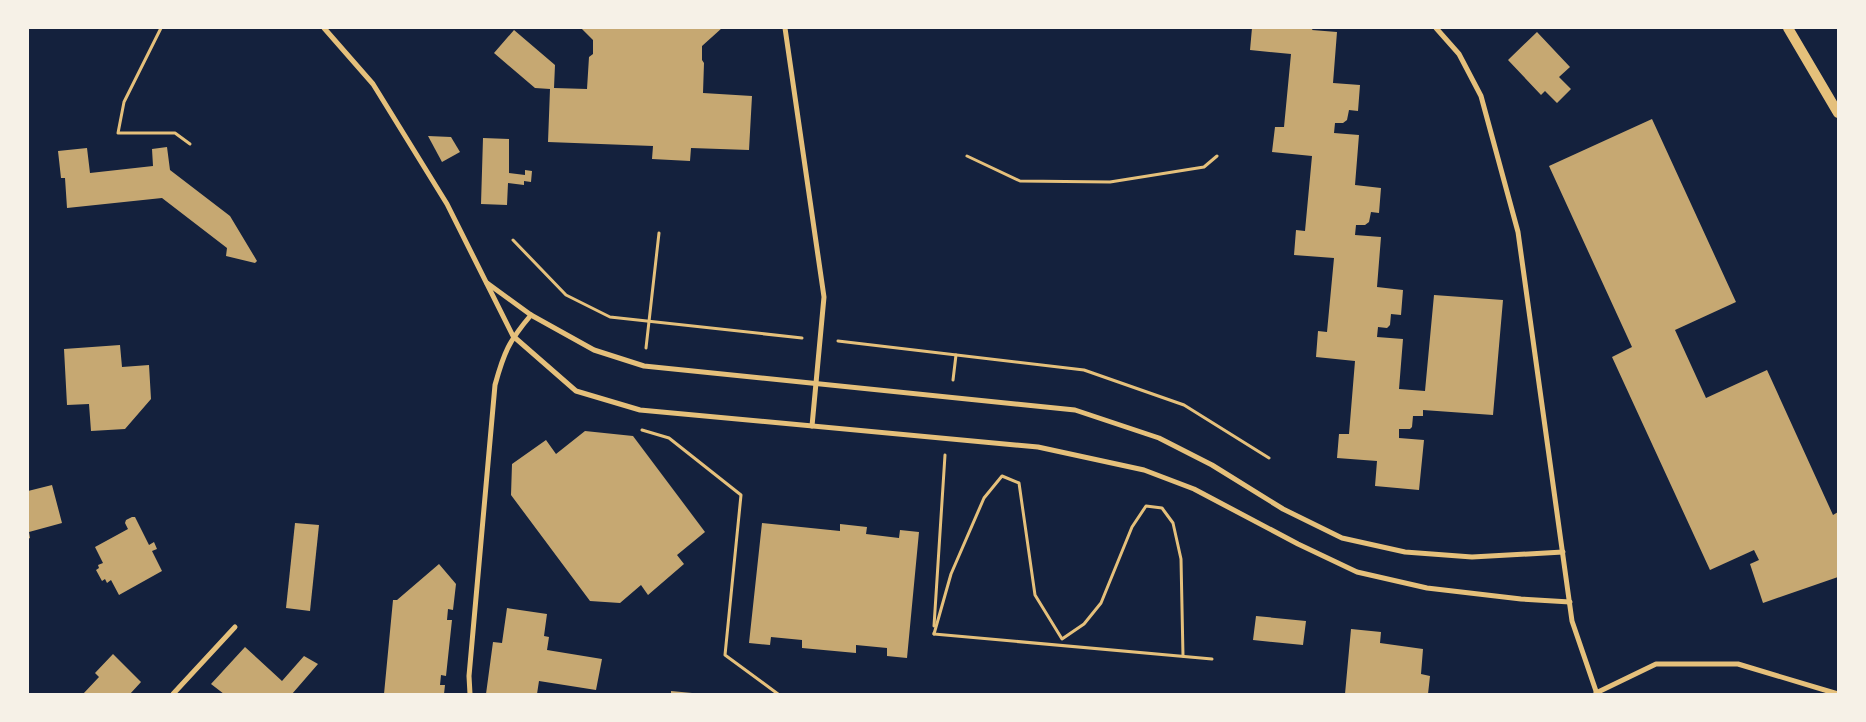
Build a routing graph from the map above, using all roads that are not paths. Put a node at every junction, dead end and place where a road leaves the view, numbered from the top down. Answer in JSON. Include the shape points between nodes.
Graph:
{"nodes":[{"id":1,"x":324,"y":28,"type":"edge"},
{"id":2,"x":785,"y":28,"type":"edge"},
{"id":3,"x":1436,"y":28,"type":"edge"},
{"id":4,"x":1788,"y":28,"type":"edge"},
{"id":5,"x":1838,"y":113,"type":"edge"},
{"id":6,"x":484,"y":281,"type":"junction"},
{"id":7,"x":531,"y":315,"type":"junction"},
{"id":8,"x":513,"y":336,"type":"junction"},
{"id":9,"x":816,"y":383,"type":"junction"},
{"id":10,"x":812,"y":426,"type":"junction"},
{"id":11,"x":1563,"y":552,"type":"junction"},
{"id":12,"x":1570,"y":602,"type":"junction"},
{"id":13,"x":235,"y":627,"type":"dead end"},
{"id":14,"x":174,"y":694,"type":"edge"},
{"id":15,"x":470,"y":694,"type":"edge"},
{"id":16,"x":1596,"y":694,"type":"edge"},
{"id":17,"x":1838,"y":694,"type":"edge"}],
"edges":[{"from":1,"to":6,"type":"street","via":[[373,84],[447,204]]},
{"from":2,"to":9,"type":"street","via":[[824,296]]},
{"from":3,"to":11,"type":"street","via":[[1459,54],[1481,96],[1518,232]]},
{"from":4,"to":5,"type":"main road"},
{"from":6,"to":7,"type":"street"},
{"from":6,"to":8,"type":"street"},
{"from":7,"to":8,"type":"street"},
{"from":7,"to":9,"type":"street","via":[[594,350],[644,366]]},
{"from":8,"to":10,"type":"street","via":[[576,391],[640,410]]},
{"from":8,"to":15,"type":"street","via":[[502,357],[495,386]]},
{"from":9,"to":10,"type":"street"},
{"from":9,"to":11,"type":"street","via":[[1075,410],[1159,438],[1212,465],[1283,509],[1342,538],[1405,552],[1472,557]]},
{"from":10,"to":12,"type":"street","via":[[1038,447],[1144,470],[1194,489],[1357,572],[1427,588]]},
{"from":11,"to":12,"type":"street"},
{"from":12,"to":16,"type":"street","via":[[1572,621]]},
{"from":13,"to":14,"type":"street"},
{"from":16,"to":17,"type":"street","via":[[1656,664],[1738,664]]}]}
